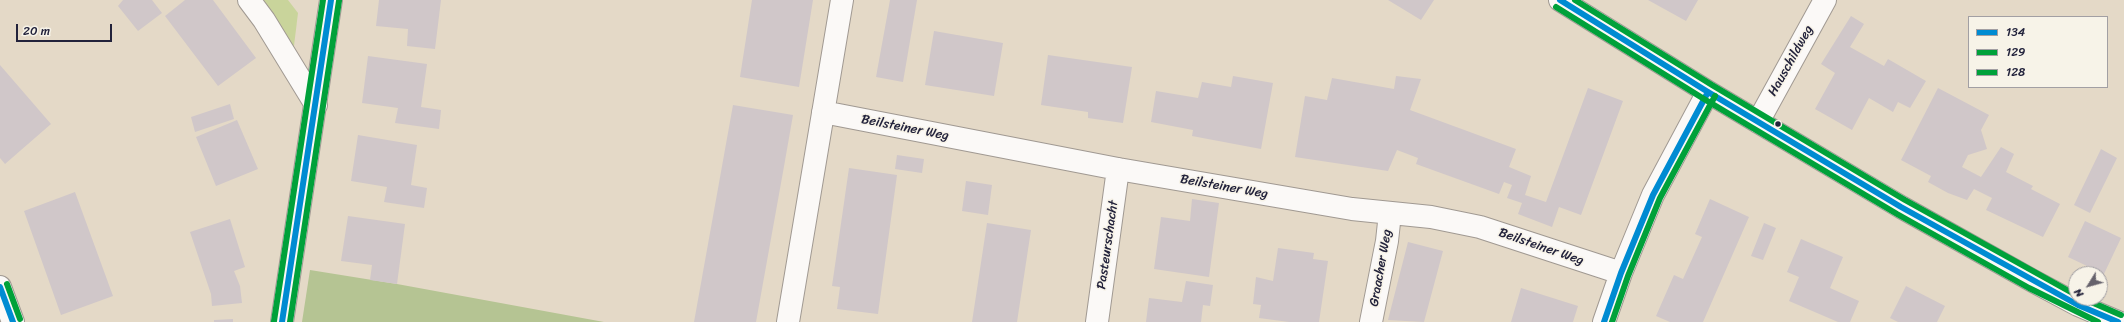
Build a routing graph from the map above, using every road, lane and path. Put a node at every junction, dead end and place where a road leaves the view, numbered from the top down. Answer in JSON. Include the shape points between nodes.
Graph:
{"nodes":[{"id":1,"x":248,"y":0,"type":"edge"},
{"id":2,"x":329,"y":0,"type":"edge"},
{"id":3,"x":842,"y":0,"type":"edge"},
{"id":4,"x":1560,"y":0,"type":"edge"},
{"id":5,"x":1825,"y":0,"type":"edge"},
{"id":6,"x":1708,"y":92,"type":"junction"},
{"id":7,"x":316,"y":106,"type":"junction"},
{"id":8,"x":823,"y":112,"type":"junction"},
{"id":9,"x":1758,"y":122,"type":"junction"},
{"id":10,"x":1118,"y":169,"type":"junction"},
{"id":11,"x":1390,"y":213,"type":"junction"},
{"id":12,"x":1620,"y":273,"type":"junction"},
{"id":13,"x":0,"y":287,"type":"edge"},
{"id":14,"x":13,"y":322,"type":"edge"},
{"id":15,"x":282,"y":322,"type":"edge"},
{"id":16,"x":788,"y":322,"type":"edge"},
{"id":17,"x":1097,"y":322,"type":"edge"},
{"id":18,"x":1371,"y":322,"type":"edge"},
{"id":19,"x":1604,"y":322,"type":"edge"},
{"id":20,"x":2118,"y":322,"type":"edge"}],
"edges":[{"from":1,"to":7,"type":"street","via":[[264,20]]},
{"from":2,"to":7,"type":"street"},
{"from":3,"to":8,"type":"street"},
{"from":4,"to":6,"type":"street"},
{"from":5,"to":9,"type":"street","name":"Hauschildweg"},
{"from":6,"to":9,"type":"street"},
{"from":6,"to":12,"type":"street","via":[[1653,194]]},
{"from":7,"to":15,"type":"street"},
{"from":8,"to":10,"type":"street","name":"Beilsteiner Weg"},
{"from":8,"to":16,"type":"street"},
{"from":9,"to":20,"type":"street","via":[[2033,281],[2078,305]]},
{"from":10,"to":11,"type":"street","name":"Beilsteiner Weg","via":[[1352,209]]},
{"from":10,"to":17,"type":"street","name":"Pasteurschacht"},
{"from":11,"to":12,"type":"street","name":"Beilsteiner Weg","via":[[1480,226]]},
{"from":11,"to":18,"type":"street","name":"Graacher Weg"},
{"from":12,"to":19,"type":"street"},
{"from":13,"to":14,"type":"street"}]}
